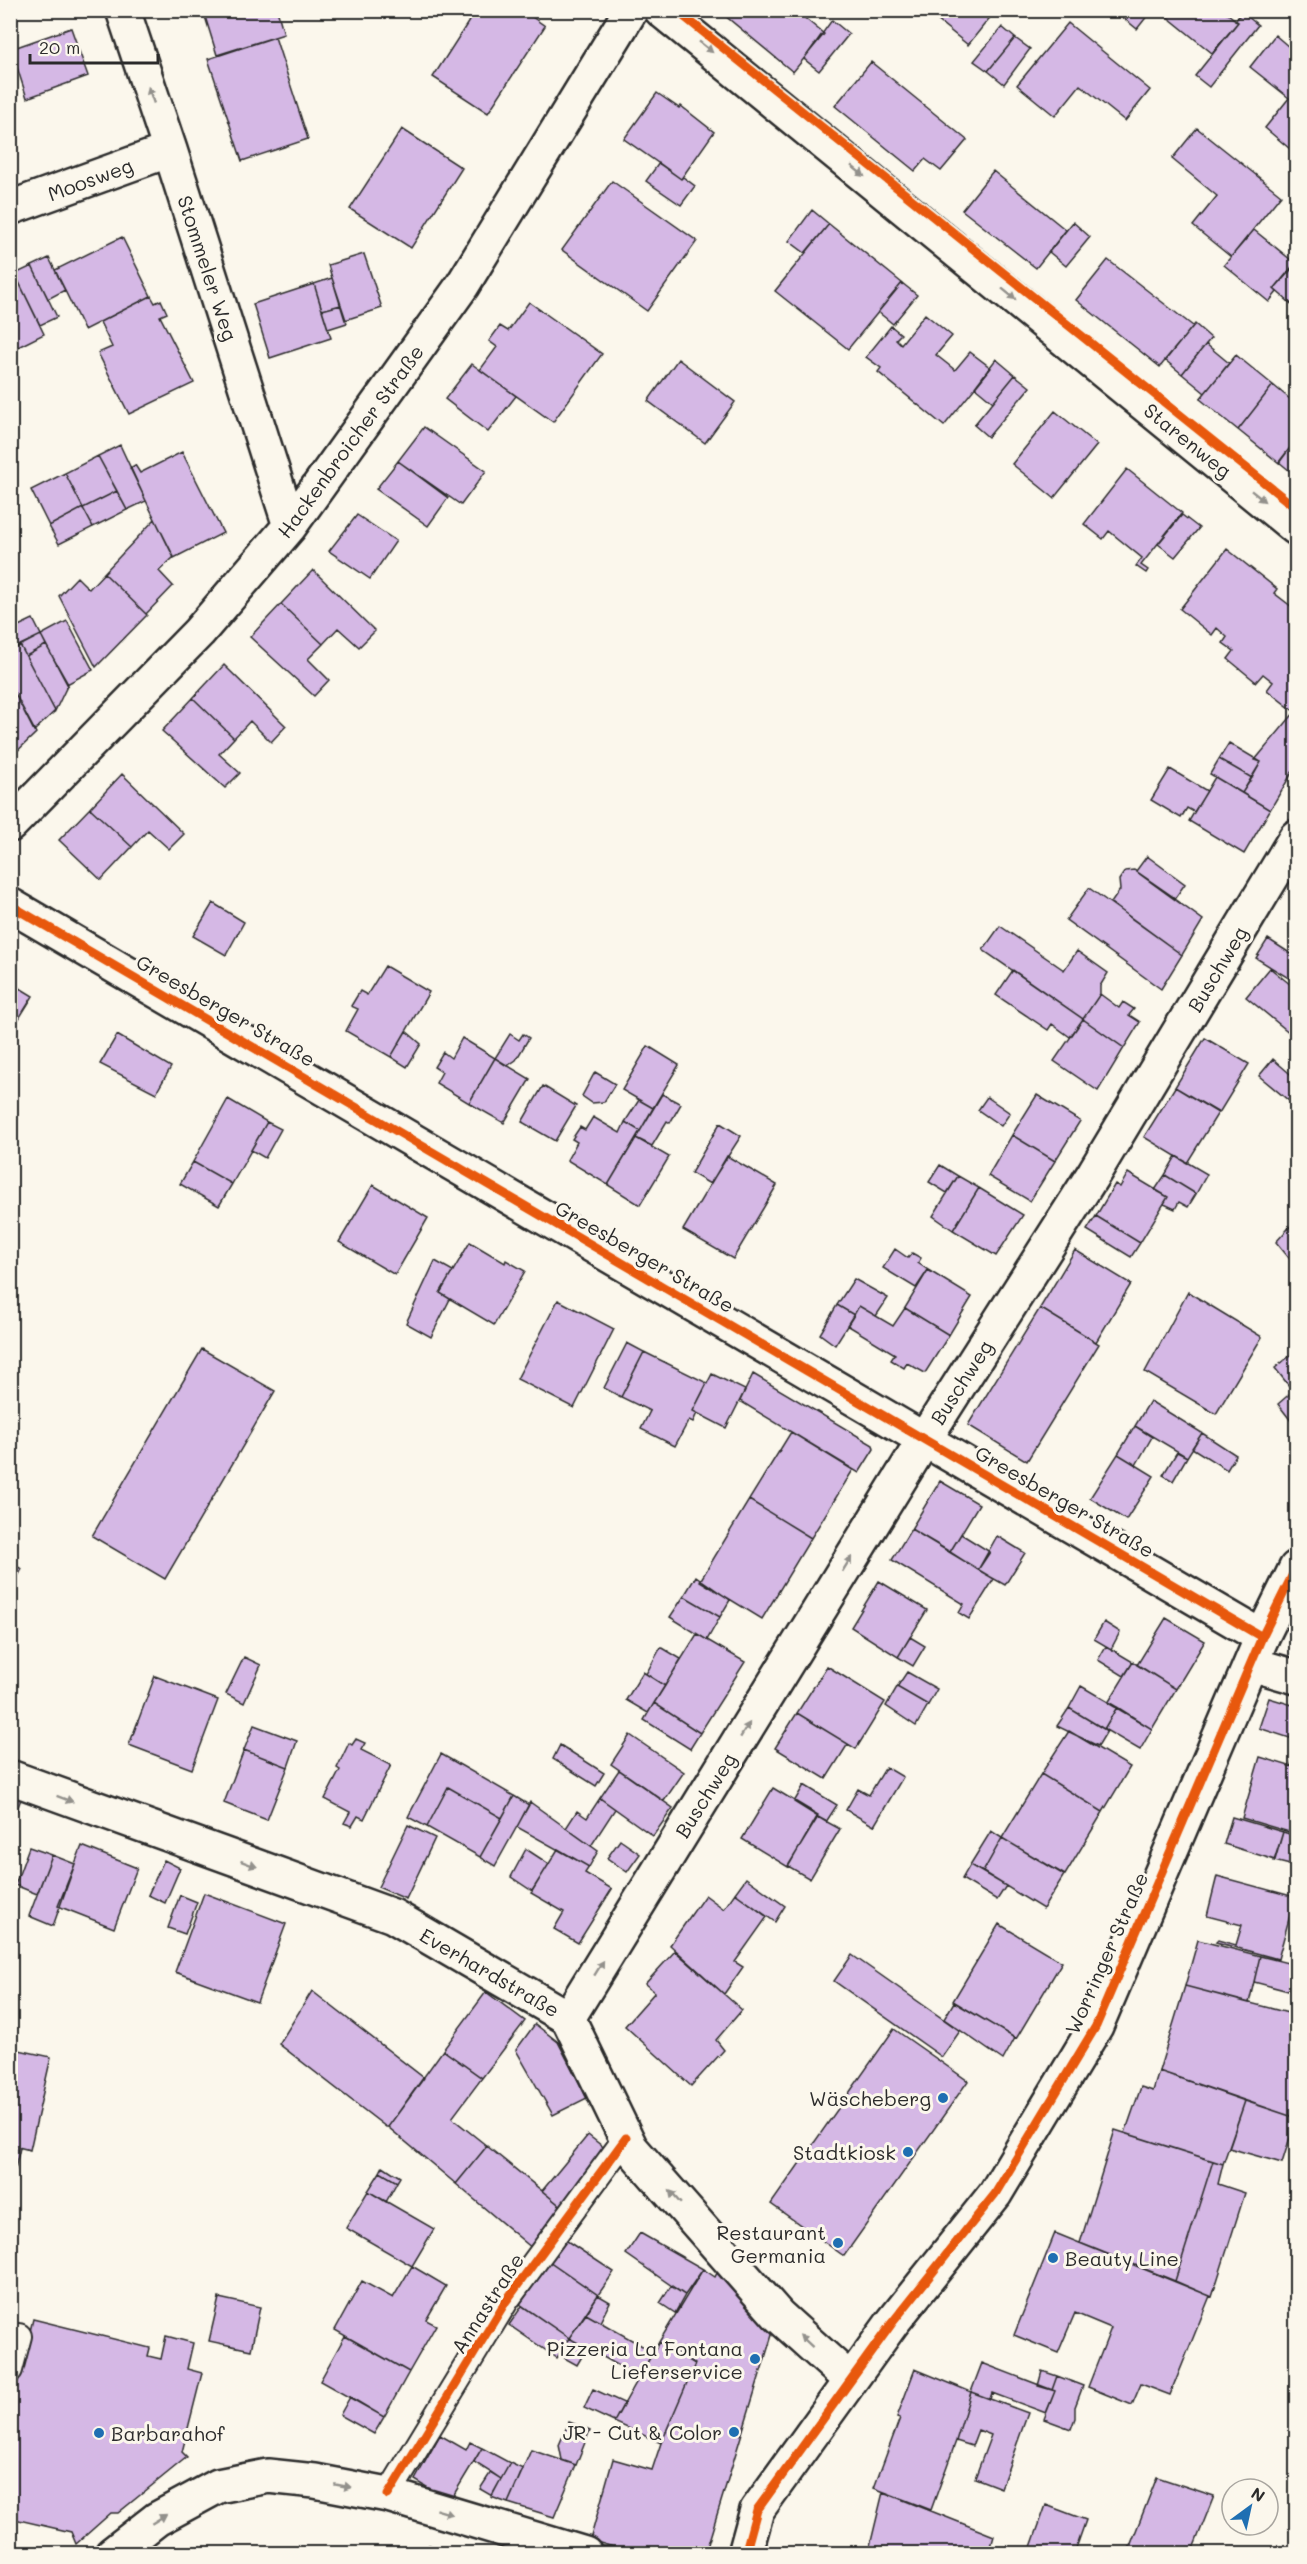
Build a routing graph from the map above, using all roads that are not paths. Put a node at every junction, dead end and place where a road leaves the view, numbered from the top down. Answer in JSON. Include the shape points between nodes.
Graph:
{"nodes":[{"id":1,"x":123,"y":10,"type":"edge"},
{"id":2,"x":631,"y":10,"type":"edge"},
{"id":3,"x":661,"y":10,"type":"edge"},
{"id":4,"x":170,"y":150,"type":"junction"},
{"id":5,"x":10,"y":208,"type":"edge"},
{"id":6,"x":290,"y":526,"type":"junction"},
{"id":7,"x":1296,"y":528,"type":"edge"},
{"id":8,"x":10,"y":825,"type":"edge"},
{"id":9,"x":1296,"y":837,"type":"edge"},
{"id":10,"x":10,"y":905,"type":"edge"},
{"id":11,"x":924,"y":1440,"type":"junction"},
{"id":12,"x":1296,"y":1568,"type":"edge"},
{"id":13,"x":1256,"y":1650,"type":"junction"},
{"id":14,"x":1296,"y":1677,"type":"edge"},
{"id":15,"x":10,"y":1777,"type":"edge"},
{"id":16,"x":568,"y":2018,"type":"junction"},
{"id":17,"x":626,"y":2138,"type":"junction"},
{"id":18,"x":19,"y":2336,"type":"dead end"},
{"id":19,"x":10,"y":2370,"type":"edge"},
{"id":20,"x":850,"y":2380,"type":"junction"},
{"id":21,"x":388,"y":2495,"type":"junction"},
{"id":22,"x":112,"y":2553,"type":"edge"},
{"id":23,"x":585,"y":2553,"type":"edge"},
{"id":24,"x":745,"y":2553,"type":"edge"}],
"edges":[{"from":4,"to":1,"type":"street","name":"Stommeler Weg","one_way":true},
{"from":2,"to":6,"type":"street","name":"Hackenbroicher Straße","via":[[462,286]]},
{"from":3,"to":7,"type":"street","name":"Starenweg","one_way":true},
{"from":4,"to":5,"type":"street","name":"Moosweg"},
{"from":4,"to":6,"type":"street","name":"Stommeler Weg"},
{"from":6,"to":8,"type":"street","name":"Hackenbroicher Straße","via":[[199,632]]},
{"from":9,"to":11,"type":"street","name":"Buschweg","via":[[1094,1173]]},
{"from":10,"to":11,"type":"street","name":"Greesberger Straße"},
{"from":11,"to":13,"type":"street","name":"Greesberger Straße"},
{"from":16,"to":11,"type":"street","name":"Buschweg","one_way":true},
{"from":12,"to":13,"type":"street","name":"Worringer Straße"},
{"from":13,"to":14,"type":"street","name":"Greesberger Straße"},
{"from":13,"to":20,"type":"street","name":"Worringer Straße","via":[[1096,2026],[995,2194]]},
{"from":15,"to":16,"type":"street","name":"Everhardstraße","one_way":true,"via":[[393,1916]]},
{"from":16,"to":17,"type":"street","name":"Everhardstraße"},
{"from":20,"to":17,"type":"street","name":"Everhardstraße","one_way":true,"via":[[778,2315]]},
{"from":17,"to":21,"type":"lane","name":"Annastraße","via":[[506,2301]]},
{"from":18,"to":19,"type":"lane"},
{"from":20,"to":24,"type":"street","name":"Worringer Straße","via":[[757,2510]]},
{"from":22,"to":21,"type":"street","one_way":true,"via":[[157,2519],[218,2486],[268,2476]]},
{"from":21,"to":23,"type":"street","one_way":true}]}
